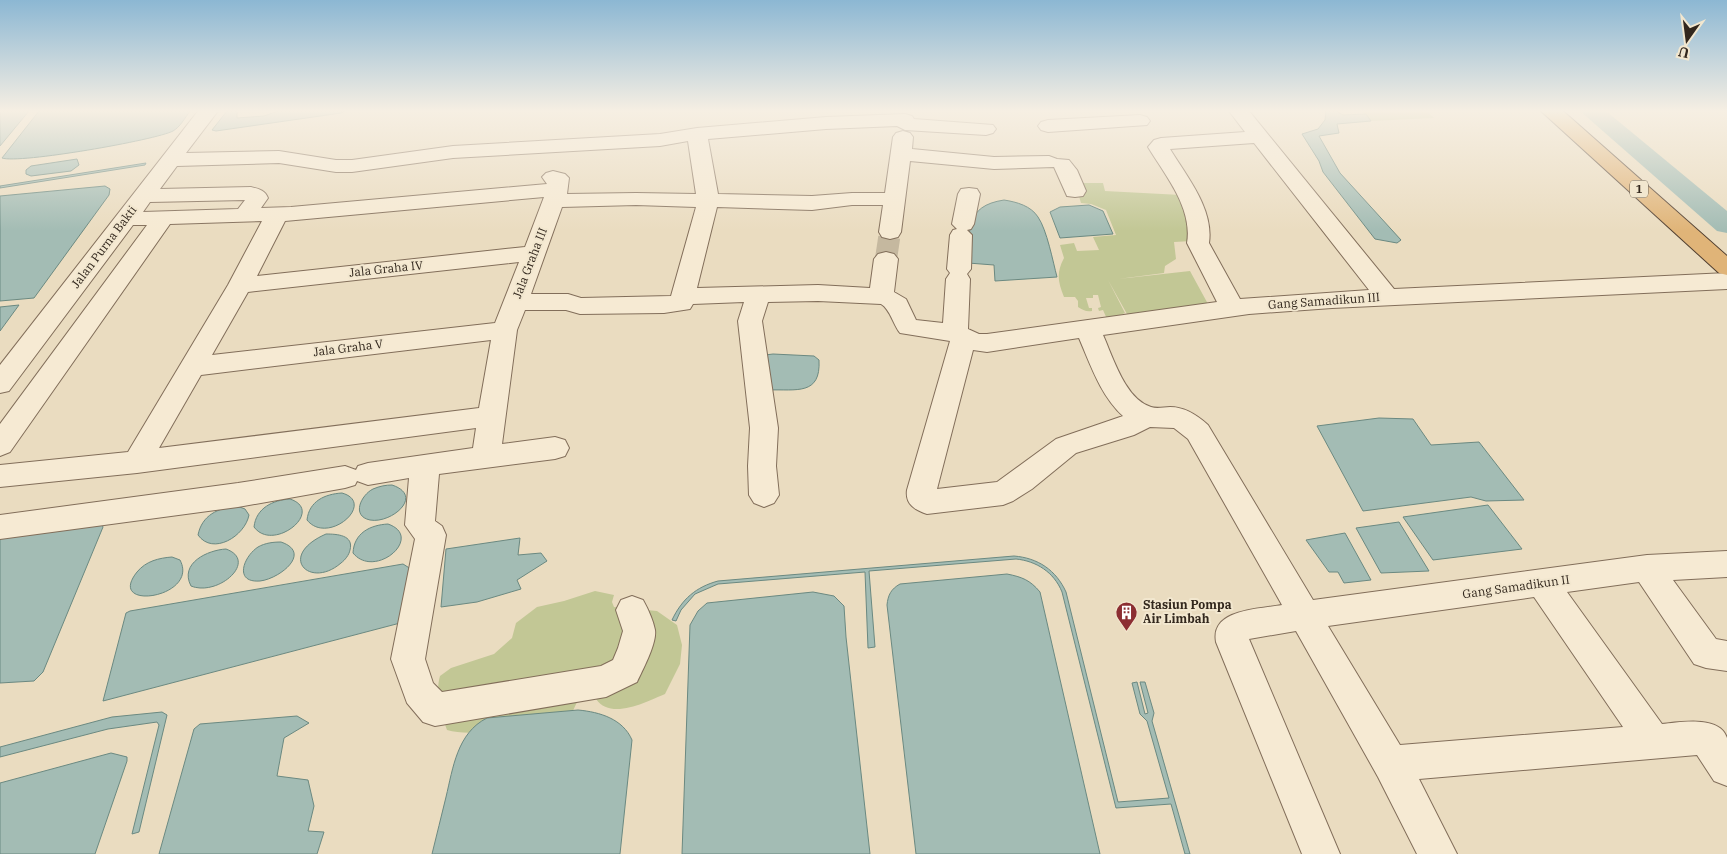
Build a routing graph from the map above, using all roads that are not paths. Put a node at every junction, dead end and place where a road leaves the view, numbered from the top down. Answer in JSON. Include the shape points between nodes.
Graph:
{"nodes":[{"id":1,"x":178,"y":151,"type":"edge"},
{"id":2,"x":475,"y":151,"type":"edge"},
{"id":3,"x":700,"y":151,"type":"edge"},
{"id":4,"x":901,"y":151,"type":"edge"},
{"id":5,"x":1054,"y":151,"type":"edge"},
{"id":6,"x":1160,"y":151,"type":"edge"},
{"id":7,"x":1270,"y":151,"type":"edge"},
{"id":8,"x":1596,"y":151,"type":"edge"},
{"id":9,"x":901,"y":154,"type":"junction"},
{"id":10,"x":170,"y":160,"type":"junction"},
{"id":11,"x":1056,"y":162,"type":"junction"},
{"id":12,"x":1075,"y":192,"type":"dead end"},
{"id":13,"x":969,"y":194,"type":"dead end"},
{"id":14,"x":556,"y":195,"type":"junction"},
{"id":15,"x":143,"y":196,"type":"junction"},
{"id":16,"x":895,"y":199,"type":"junction"},
{"id":17,"x":708,"y":201,"type":"junction"},
{"id":18,"x":246,"y":214,"type":"junction"},
{"id":19,"x":277,"y":214,"type":"junction"},
{"id":20,"x":163,"y":218,"type":"junction"},
{"id":21,"x":125,"y":219,"type":"junction"},
{"id":22,"x":890,"y":232,"type":"tunnel mouth"},
{"id":23,"x":533,"y":253,"type":"junction"},
{"id":24,"x":886,"y":259,"type":"tunnel mouth"},
{"id":25,"x":1727,"y":268,"type":"edge"},
{"id":26,"x":1727,"y":282,"type":"edge"},
{"id":27,"x":240,"y":285,"type":"junction"},
{"id":28,"x":759,"y":294,"type":"junction"},
{"id":29,"x":881,"y":296,"type":"junction"},
{"id":30,"x":685,"y":297,"type":"junction"},
{"id":31,"x":1387,"y":297,"type":"junction"},
{"id":32,"x":515,"y":302,"type":"junction"},
{"id":33,"x":1232,"y":308,"type":"junction"},
{"id":34,"x":505,"y":330,"type":"junction"},
{"id":35,"x":1088,"y":330,"type":"junction"},
{"id":36,"x":959,"y":335,"type":"junction"},
{"id":37,"x":191,"y":367,"type":"junction"},
{"id":38,"x":0,"y":384,"type":"edge"},
{"id":39,"x":491,"y":416,"type":"junction"},
{"id":40,"x":1146,"y":417,"type":"junction"},
{"id":41,"x":0,"y":445,"type":"edge"},
{"id":42,"x":555,"y":448,"type":"dead end"},
{"id":43,"x":486,"y":456,"type":"junction"},
{"id":44,"x":137,"y":462,"type":"junction"},
{"id":45,"x":425,"y":465,"type":"junction"},
{"id":46,"x":0,"y":476,"type":"edge"},
{"id":47,"x":764,"y":495,"type":"dead end"},
{"id":48,"x":0,"y":527,"type":"edge"},
{"id":49,"x":1727,"y":564,"type":"edge"},
{"id":50,"x":1646,"y":568,"type":"junction"},
{"id":51,"x":1543,"y":584,"type":"junction"},
{"id":52,"x":632,"y":610,"type":"dead end"},
{"id":53,"x":1305,"y":615,"type":"junction"},
{"id":54,"x":1727,"y":656,"type":"edge"},
{"id":55,"x":1654,"y":742,"type":"junction"},
{"id":56,"x":1391,"y":764,"type":"junction"},
{"id":57,"x":1727,"y":768,"type":"edge"},
{"id":58,"x":1321,"y":854,"type":"edge"},
{"id":59,"x":1438,"y":854,"type":"edge"}],
"edges":[{"from":1,"to":10,"type":"street","name":"Jalan Purna Bakti"},
{"from":2,"to":10,"type":"street","via":[[352,166],[279,157]]},
{"from":3,"to":17,"type":"street"},
{"from":4,"to":9,"type":"street"},
{"from":5,"to":11,"type":"street"},
{"from":6,"to":33,"type":"street","via":[[1194,207],[1201,236],[1198,242]]},
{"from":7,"to":31,"type":"street"},
{"from":8,"to":25,"type":"highway","number":"1"},
{"from":9,"to":11,"type":"street","via":[[994,163]]},
{"from":9,"to":16,"type":"street"},
{"from":10,"to":15,"type":"street","name":"Jalan Purna Bakti"},
{"from":11,"to":12,"type":"street","via":[[1067,170]]},
{"from":13,"to":36,"type":"street","via":[[962,230]]},
{"from":14,"to":17,"type":"street"},
{"from":14,"to":19,"type":"street","via":[[558,178],[552,176],[470,181],[466,183],[461,198]]},
{"from":14,"to":23,"type":"street","name":"Jala Graha III"},
{"from":15,"to":18,"type":"street","via":[[251,193],[257,198]]},
{"from":15,"to":21,"type":"street","name":"Jalan Purna Bakti"},
{"from":16,"to":17,"type":"street","via":[[812,203]]},
{"from":16,"to":22,"type":"street"},
{"from":17,"to":30,"type":"street","via":[[683,294]]},
{"from":18,"to":19,"type":"street"},
{"from":18,"to":20,"type":"street"},
{"from":19,"to":27,"type":"street"},
{"from":20,"to":21,"type":"street"},
{"from":20,"to":41,"type":"street"},
{"from":21,"to":38,"type":"street","name":"Jalan Purna Bakti"},
{"from":23,"to":27,"type":"street","name":"Jala Graha IV"},
{"from":23,"to":32,"type":"street","name":"Jala Graha III"},
{"from":24,"to":29,"type":"street"},
{"from":26,"to":31,"type":"street","name":"Gang Samadikun III"},
{"from":27,"to":37,"type":"street"},
{"from":28,"to":29,"type":"street"},
{"from":28,"to":30,"type":"street"},
{"from":28,"to":47,"type":"street","via":[[750,321],[762,396]]},
{"from":29,"to":36,"type":"street","name":"Gang Samadikun III","via":[[897,302],[909,327]]},
{"from":30,"to":32,"type":"street","via":[[680,303],[664,306]]},
{"from":31,"to":33,"type":"street","name":"Gang Samadikun III"},
{"from":32,"to":34,"type":"street","name":"Jala Graha III"},
{"from":33,"to":35,"type":"street","name":"Gang Samadikun III"},
{"from":34,"to":37,"type":"street","name":"Jala Graha V"},
{"from":34,"to":39,"type":"street","name":"Jala Graha III"},
{"from":35,"to":36,"type":"street","name":"Gang Samadikun III","via":[[987,343]]},
{"from":35,"to":40,"type":"street","via":[[1119,397]]},
{"from":36,"to":40,"type":"street","via":[[922,490],[921,497],[927,502],[1003,493],[1066,446],[1124,428]]},
{"from":37,"to":44,"type":"street"},
{"from":39,"to":43,"type":"street","name":"Jala Graha III"},
{"from":39,"to":44,"type":"street"},
{"from":40,"to":53,"type":"street","via":[[1177,417],[1198,432]]},
{"from":42,"to":43,"type":"street"},
{"from":43,"to":45,"type":"street"},
{"from":44,"to":46,"type":"street"},
{"from":45,"to":48,"type":"street","via":[[238,495]]},
{"from":45,"to":52,"type":"street","via":[[420,525],[430,535],[408,659],[419,692],[435,710],[606,681],[626,672],[639,631]]},
{"from":49,"to":50,"type":"street","name":"Gang Samadikun II"},
{"from":50,"to":51,"type":"street","name":"Gang Samadikun II"},
{"from":50,"to":54,"type":"street","via":[[1706,653]]},
{"from":51,"to":53,"type":"street","name":"Gang Samadikun II"},
{"from":51,"to":55,"type":"street"},
{"from":53,"to":56,"type":"street"},
{"from":53,"to":58,"type":"street","name":"Gang Samadikun II","via":[[1238,627],[1231,633]]},
{"from":55,"to":56,"type":"street"},
{"from":55,"to":57,"type":"street","via":[[1703,738]]},
{"from":56,"to":59,"type":"street"}]}
